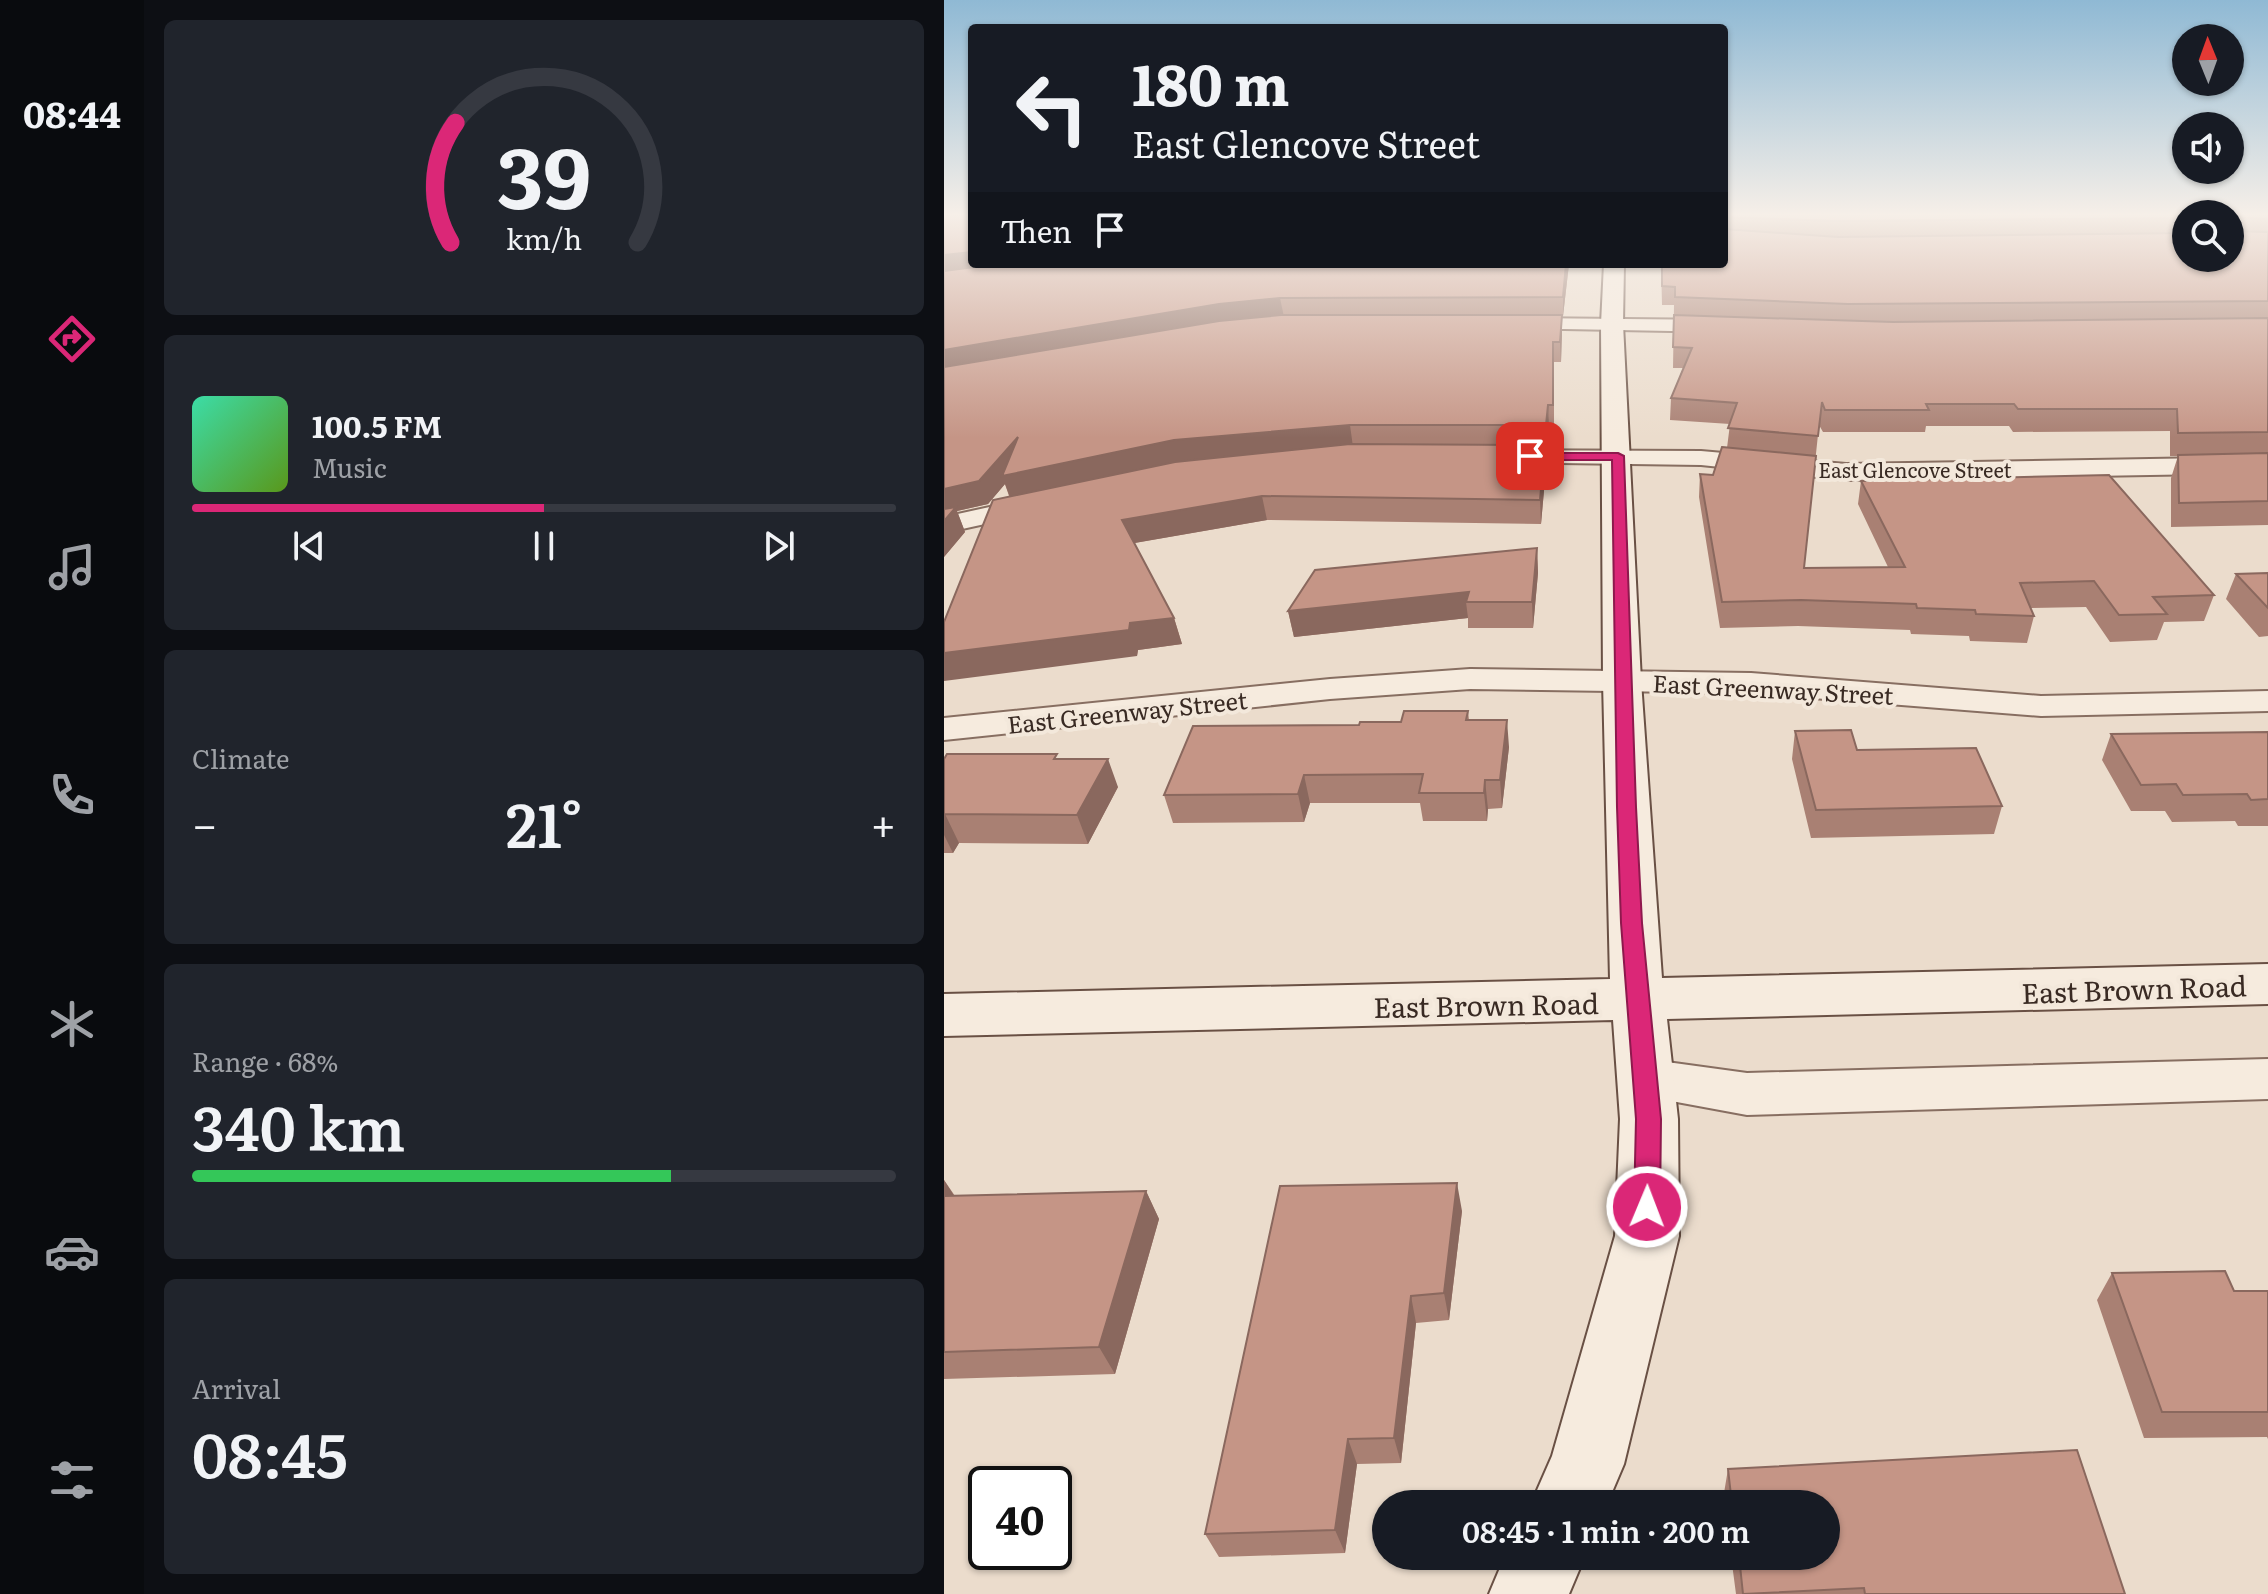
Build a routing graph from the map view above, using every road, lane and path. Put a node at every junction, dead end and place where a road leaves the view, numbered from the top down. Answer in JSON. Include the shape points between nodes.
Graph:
{"nodes":[{"id":1,"x":1613,"y":289,"type":"edge"},
{"id":2,"x":1486,"y":324,"type":"edge"},
{"id":3,"x":1612,"y":324,"type":"junction"},
{"id":4,"x":1751,"y":328,"type":"edge"},
{"id":5,"x":1618,"y":456,"type":"junction"},
{"id":6,"x":1462,"y":457,"type":"edge"},
{"id":7,"x":2268,"y":465,"type":"edge"},
{"id":8,"x":1062,"y":500,"type":"edge"},
{"id":9,"x":944,"y":525,"type":"edge"},
{"id":10,"x":1622,"y":681,"type":"junction"},
{"id":11,"x":2268,"y":701,"type":"edge"},
{"id":12,"x":944,"y":729,"type":"edge"},
{"id":13,"x":2268,"y":984,"type":"edge"},
{"id":14,"x":1639,"y":1001,"type":"junction"},
{"id":15,"x":944,"y":1015,"type":"edge"},
{"id":16,"x":1645,"y":1079,"type":"junction"},
{"id":17,"x":2268,"y":1079,"type":"edge"},
{"id":18,"x":1575,"y":1490,"type":"edge"},
{"id":19,"x":1540,"y":1570,"type":"edge"},
{"id":20,"x":1529,"y":1594,"type":"edge"}],
"edges":[{"from":1,"to":3,"type":"street"},
{"from":2,"to":3,"type":"street"},
{"from":3,"to":4,"type":"street"},
{"from":3,"to":5,"type":"street"},
{"from":5,"to":6,"type":"street","name":"East Glencove Street"},
{"from":5,"to":7,"type":"street","name":"East Glencove Street","via":[[1846,472]]},
{"from":5,"to":10,"type":"street"},
{"from":8,"to":9,"type":"street"},
{"from":10,"to":11,"type":"street","name":"East Greenway Street","via":[[1751,683],[2041,706]]},
{"from":10,"to":12,"type":"street","name":"East Greenway Street","via":[[1438,681]]},
{"from":10,"to":14,"type":"street"},
{"from":13,"to":14,"type":"street","name":"East Brown Road"},
{"from":14,"to":15,"type":"street","name":"East Brown Road"},
{"from":14,"to":16,"type":"street"},
{"from":16,"to":17,"type":"street","via":[[1747,1094]]},
{"from":16,"to":18,"type":"street","via":[[1647,1236],[1587,1464]]},
{"from":19,"to":20,"type":"street"}]}
